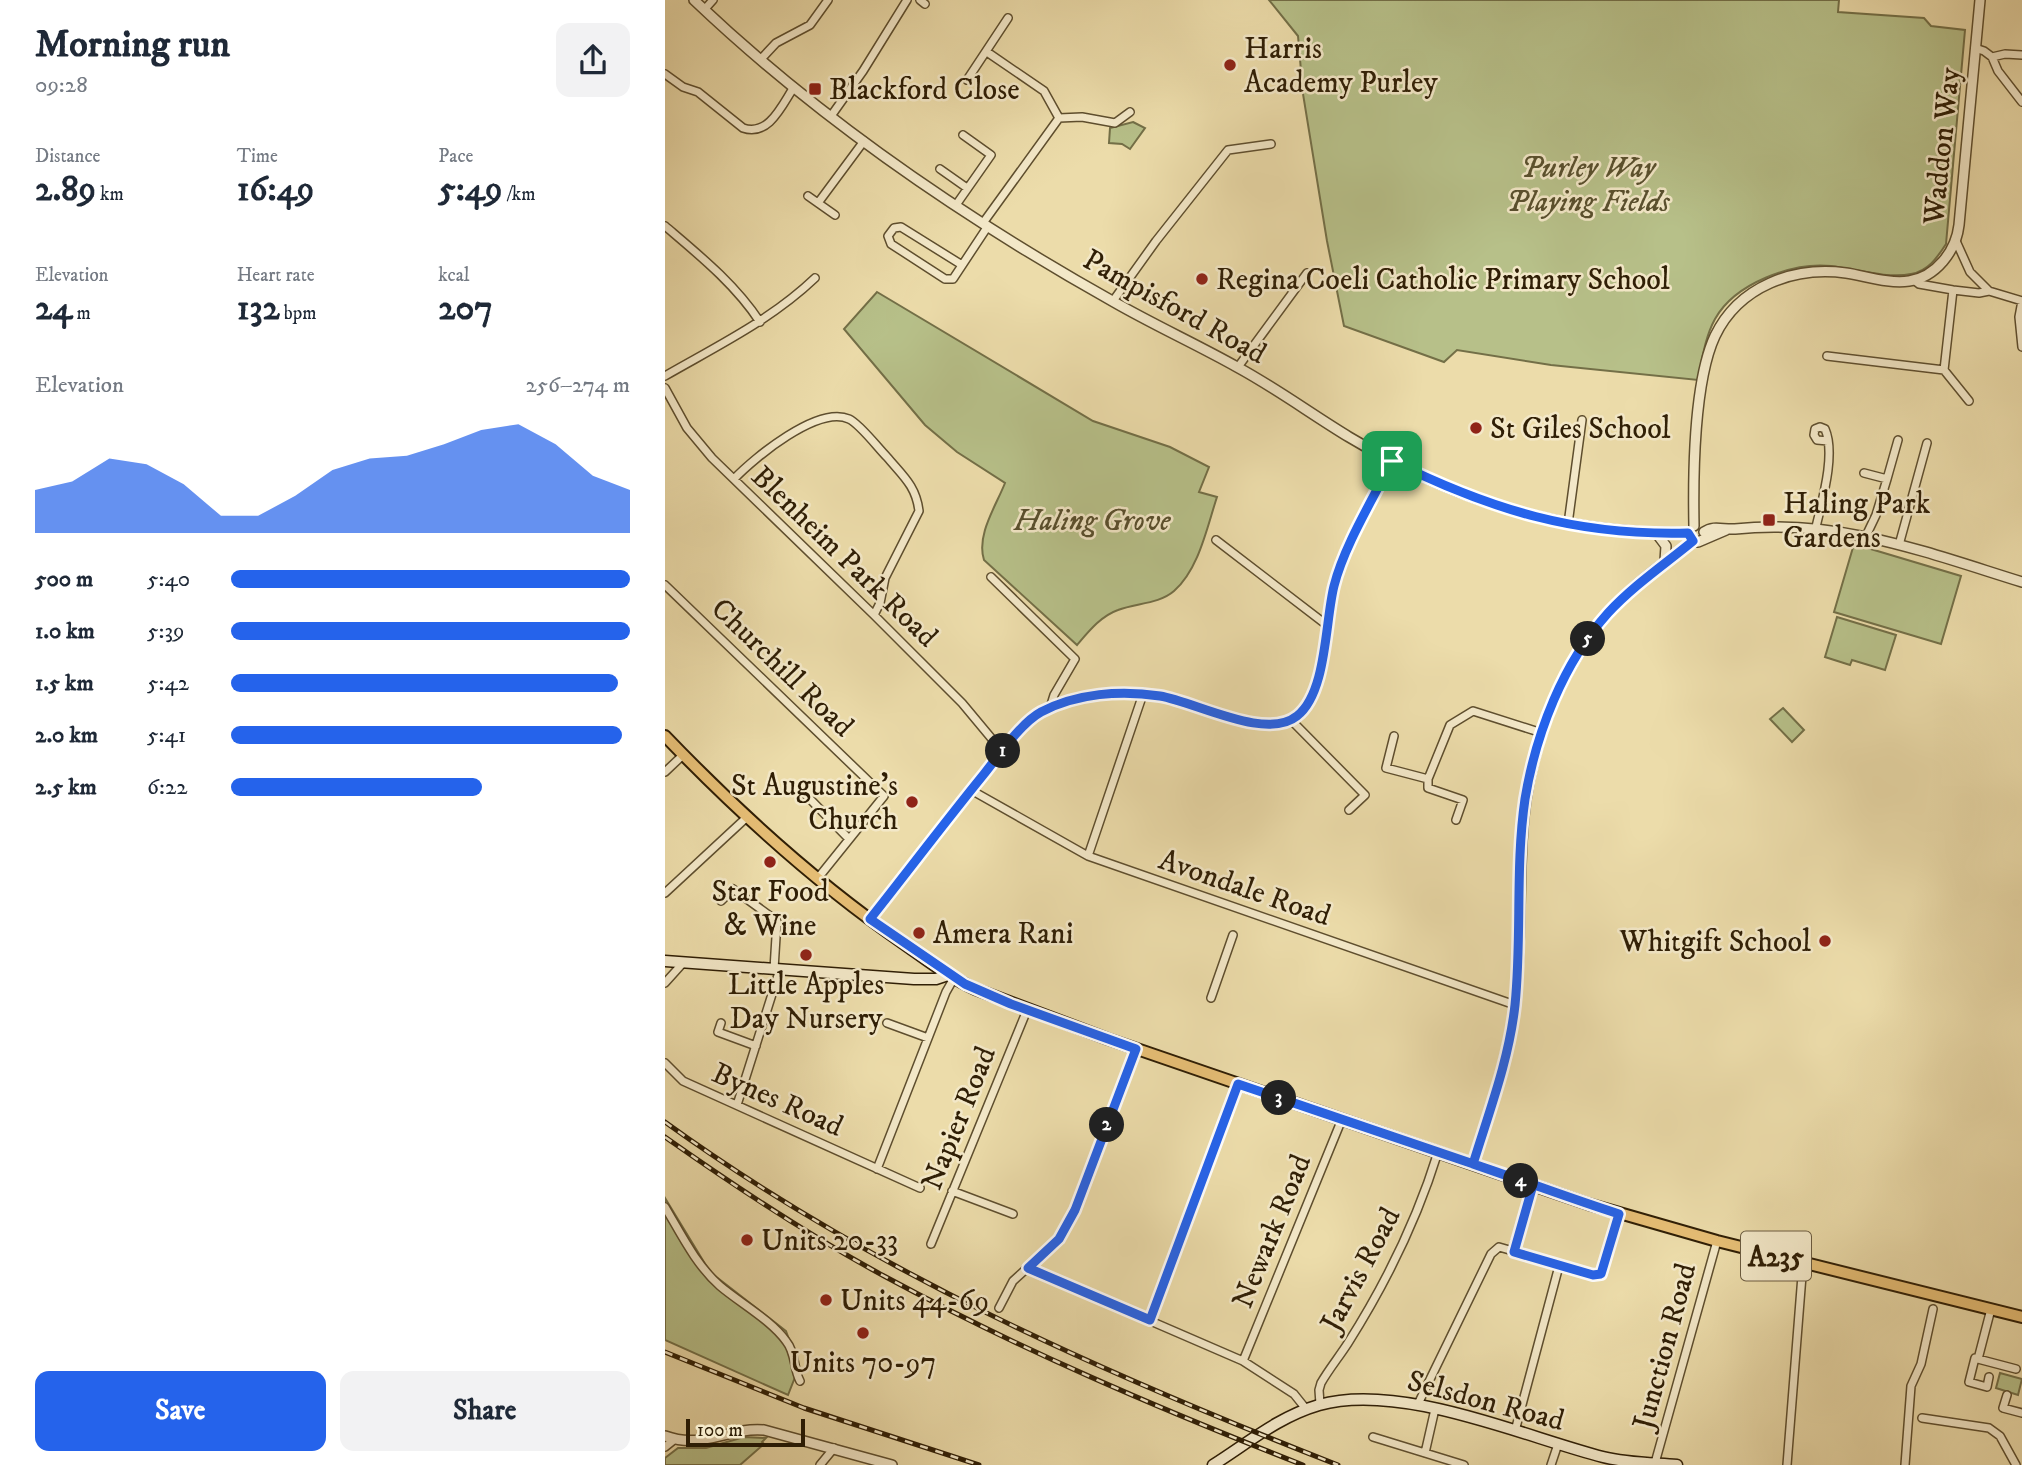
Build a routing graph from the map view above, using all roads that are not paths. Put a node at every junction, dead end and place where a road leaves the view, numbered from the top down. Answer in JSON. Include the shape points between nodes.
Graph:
{"nodes":[{"id":1,"x":694,"y":0,"type":"edge"},
{"id":2,"x":713,"y":0,"type":"edge"},
{"id":3,"x":828,"y":0,"type":"edge"},
{"id":4,"x":907,"y":0,"type":"edge"},
{"id":5,"x":1980,"y":0,"type":"edge"},
{"id":6,"x":704,"y":10,"type":"junction"},
{"id":7,"x":1008,"y":19,"type":"dead end"},
{"id":8,"x":1975,"y":48,"type":"junction"},
{"id":9,"x":987,"y":52,"type":"junction"},
{"id":10,"x":2022,"y":55,"type":"edge"},
{"id":11,"x":1992,"y":57,"type":"junction"},
{"id":12,"x":761,"y":59,"type":"junction"},
{"id":13,"x":665,"y":74,"type":"edge"},
{"id":14,"x":967,"y":80,"type":"dead end"},
{"id":15,"x":795,"y":87,"type":"junction"},
{"id":16,"x":2022,"y":102,"type":"edge"},
{"id":17,"x":1130,"y":112,"type":"dead end"},
{"id":18,"x":831,"y":116,"type":"junction"},
{"id":19,"x":1059,"y":118,"type":"junction"},
{"id":20,"x":963,"y":135,"type":"dead end"},
{"id":21,"x":864,"y":141,"type":"junction"},
{"id":22,"x":1271,"y":144,"type":"dead end"},
{"id":23,"x":940,"y":169,"type":"dead end"},
{"id":24,"x":967,"y":188,"type":"junction"},
{"id":25,"x":808,"y":196,"type":"dead end"},
{"id":26,"x":818,"y":203,"type":"junction"},
{"id":27,"x":955,"y":205,"type":"junction"},
{"id":28,"x":835,"y":215,"type":"dead end"},
{"id":29,"x":986,"y":225,"type":"junction"},
{"id":30,"x":665,"y":226,"type":"edge"},
{"id":31,"x":1956,"y":241,"type":"junction"},
{"id":32,"x":962,"y":265,"type":"junction"},
{"id":33,"x":1307,"y":273,"type":"dead end"},
{"id":34,"x":815,"y":278,"type":"dead end"},
{"id":35,"x":1913,"y":280,"type":"junction"},
{"id":36,"x":1953,"y":290,"type":"junction"},
{"id":37,"x":1989,"y":291,"type":"junction"},
{"id":38,"x":1113,"y":301,"type":"junction"},
{"id":39,"x":2022,"y":301,"type":"edge"},
{"id":40,"x":760,"y":322,"type":"junction"},
{"id":41,"x":2022,"y":347,"type":"edge"},
{"id":42,"x":1827,"y":356,"type":"dead end"},
{"id":43,"x":1238,"y":367,"type":"junction"},
{"id":44,"x":1944,"y":370,"type":"junction"},
{"id":45,"x":665,"y":376,"type":"edge"},
{"id":46,"x":665,"y":388,"type":"edge"},
{"id":47,"x":1969,"y":401,"type":"dead end"},
{"id":48,"x":1582,"y":420,"type":"dead end"},
{"id":49,"x":1898,"y":440,"type":"dead end"},
{"id":50,"x":1828,"y":441,"type":"dead end"},
{"id":51,"x":1927,"y":443,"type":"dead end"},
{"id":52,"x":1392,"y":461,"type":"junction"},
{"id":53,"x":1864,"y":473,"type":"dead end"},
{"id":54,"x":734,"y":479,"type":"junction"},
{"id":55,"x":1887,"y":479,"type":"junction"},
{"id":56,"x":1568,"y":524,"type":"junction"},
{"id":57,"x":1816,"y":527,"type":"junction"},
{"id":58,"x":1657,"y":534,"type":"junction"},
{"id":59,"x":1696,"y":534,"type":"junction"},
{"id":60,"x":1866,"y":536,"type":"junction"},
{"id":61,"x":1216,"y":540,"type":"dead end"},
{"id":62,"x":1899,"y":545,"type":"junction"},
{"id":63,"x":1665,"y":561,"type":"junction"},
{"id":64,"x":991,"y":577,"type":"dead end"},
{"id":65,"x":2022,"y":582,"type":"edge"},
{"id":66,"x":665,"y":585,"type":"edge"},
{"id":67,"x":874,"y":615,"type":"junction"},
{"id":68,"x":1328,"y":626,"type":"junction"},
{"id":69,"x":1143,"y":694,"type":"junction"},
{"id":70,"x":1050,"y":708,"type":"junction"},
{"id":71,"x":1291,"y":720,"type":"junction"},
{"id":72,"x":1542,"y":733,"type":"junction"},
{"id":73,"x":665,"y":736,"type":"edge"},
{"id":74,"x":1394,"y":736,"type":"dead end"},
{"id":75,"x":1002,"y":751,"type":"junction"},
{"id":76,"x":683,"y":755,"type":"junction"},
{"id":77,"x":665,"y":772,"type":"edge"},
{"id":78,"x":1428,"y":779,"type":"junction"},
{"id":79,"x":971,"y":790,"type":"junction"},
{"id":80,"x":807,"y":796,"type":"dead end"},
{"id":81,"x":1349,"y":810,"type":"dead end"},
{"id":82,"x":746,"y":818,"type":"junction"},
{"id":83,"x":1456,"y":821,"type":"dead end"},
{"id":84,"x":849,"y":839,"type":"junction"},
{"id":85,"x":1088,"y":856,"type":"junction"},
{"id":86,"x":818,"y":878,"type":"junction"},
{"id":87,"x":665,"y":893,"type":"edge"},
{"id":88,"x":720,"y":901,"type":"dead end"},
{"id":89,"x":870,"y":919,"type":"junction"},
{"id":90,"x":1233,"y":935,"type":"dead end"},
{"id":91,"x":665,"y":961,"type":"edge"},
{"id":92,"x":683,"y":963,"type":"junction"},
{"id":93,"x":932,"y":963,"type":"junction"},
{"id":94,"x":777,"y":969,"type":"junction"},
{"id":95,"x":951,"y":977,"type":"junction"},
{"id":96,"x":914,"y":979,"type":"junction"},
{"id":97,"x":665,"y":983,"type":"edge"},
{"id":98,"x":1211,"y":998,"type":"dead end"},
{"id":99,"x":1515,"y":1005,"type":"junction"},
{"id":100,"x":1027,"y":1010,"type":"junction"},
{"id":101,"x":721,"y":1023,"type":"dead end"},
{"id":102,"x":887,"y":1023,"type":"dead end"},
{"id":103,"x":928,"y":1038,"type":"junction"},
{"id":104,"x":756,"y":1046,"type":"junction"},
{"id":105,"x":1136,"y":1049,"type":"junction"},
{"id":106,"x":665,"y":1063,"type":"edge"},
{"id":107,"x":1238,"y":1084,"type":"junction"},
{"id":108,"x":737,"y":1105,"type":"junction"},
{"id":109,"x":1342,"y":1119,"type":"junction"},
{"id":110,"x":1437,"y":1152,"type":"junction"},
{"id":111,"x":1473,"y":1164,"type":"junction"},
{"id":112,"x":877,"y":1169,"type":"junction"},
{"id":113,"x":1533,"y":1185,"type":"junction"},
{"id":114,"x":920,"y":1188,"type":"dead end"},
{"id":115,"x":952,"y":1191,"type":"junction"},
{"id":116,"x":665,"y":1207,"type":"edge"},
{"id":117,"x":1013,"y":1214,"type":"dead end"},
{"id":118,"x":1619,"y":1214,"type":"junction"},
{"id":119,"x":1717,"y":1241,"type":"junction"},
{"id":120,"x":931,"y":1244,"type":"dead end"},
{"id":121,"x":1513,"y":1251,"type":"junction"},
{"id":122,"x":1803,"y":1263,"type":"junction"},
{"id":123,"x":1559,"y":1266,"type":"junction"},
{"id":124,"x":1028,"y":1268,"type":"junction"},
{"id":125,"x":999,"y":1308,"type":"dead end"},
{"id":126,"x":1933,"y":1309,"type":"dead end"},
{"id":127,"x":1991,"y":1309,"type":"junction"},
{"id":128,"x":2022,"y":1317,"type":"edge"},
{"id":129,"x":1150,"y":1320,"type":"junction"},
{"id":130,"x":1978,"y":1359,"type":"junction"},
{"id":131,"x":1243,"y":1361,"type":"junction"},
{"id":132,"x":2016,"y":1369,"type":"dead end"},
{"id":133,"x":1989,"y":1377,"type":"dead end"},
{"id":134,"x":800,"y":1381,"type":"dead end"},
{"id":135,"x":2007,"y":1395,"type":"dead end"},
{"id":136,"x":1320,"y":1404,"type":"junction"},
{"id":137,"x":1418,"y":1404,"type":"junction"},
{"id":138,"x":1306,"y":1409,"type":"junction"},
{"id":139,"x":1435,"y":1409,"type":"junction"},
{"id":140,"x":2022,"y":1412,"type":"edge"},
{"id":141,"x":1922,"y":1418,"type":"dead end"},
{"id":142,"x":1515,"y":1431,"type":"junction"},
{"id":143,"x":670,"y":1437,"type":"edge"},
{"id":144,"x":1373,"y":1437,"type":"dead end"},
{"id":145,"x":1558,"y":1444,"type":"junction"},
{"id":146,"x":665,"y":1447,"type":"edge"},
{"id":147,"x":834,"y":1448,"type":"junction"},
{"id":148,"x":1425,"y":1453,"type":"junction"},
{"id":149,"x":1604,"y":1461,"type":"edge"},
{"id":150,"x":1655,"y":1463,"type":"edge"},
{"id":151,"x":820,"y":1465,"type":"edge"},
{"id":152,"x":892,"y":1465,"type":"edge"},
{"id":153,"x":1213,"y":1465,"type":"edge"},
{"id":154,"x":1464,"y":1465,"type":"edge"},
{"id":155,"x":1551,"y":1465,"type":"edge"},
{"id":156,"x":1677,"y":1465,"type":"edge"},
{"id":157,"x":1787,"y":1465,"type":"edge"},
{"id":158,"x":1905,"y":1465,"type":"edge"},
{"id":159,"x":2016,"y":1465,"type":"edge"}],
"edges":[{"from":1,"to":6,"type":"street","name":"Pampisford Road"},
{"from":2,"to":6,"type":"street"},
{"from":3,"to":12,"type":"street","via":[[810,24],[776,43]]},
{"from":4,"to":18,"type":"street"},
{"from":5,"to":8,"type":"street","name":"Waddon Way"},
{"from":6,"to":12,"type":"street","name":"Pampisford Road"},
{"from":7,"to":9,"type":"street"},
{"from":8,"to":11,"type":"street"},
{"from":8,"to":31,"type":"street","name":"Waddon Way"},
{"from":9,"to":14,"type":"street"},
{"from":9,"to":19,"type":"street","via":[[1044,91]]},
{"from":10,"to":11,"type":"street"},
{"from":11,"to":16,"type":"street"},
{"from":12,"to":15,"type":"street","name":"Pampisford Road"},
{"from":13,"to":15,"type":"street","via":[[751,131],[768,124]]},
{"from":15,"to":18,"type":"street","name":"Pampisford Road"},
{"from":17,"to":19,"type":"street","via":[[1115,123]]},
{"from":18,"to":21,"type":"street","name":"Pampisford Road"},
{"from":19,"to":29,"type":"street"},
{"from":20,"to":24,"type":"street","via":[[991,155]]},
{"from":21,"to":26,"type":"street"},
{"from":21,"to":27,"type":"street","name":"Pampisford Road"},
{"from":22,"to":38,"type":"street","via":[[1228,150]]},
{"from":23,"to":24,"type":"street"},
{"from":24,"to":27,"type":"street"},
{"from":25,"to":26,"type":"street"},
{"from":26,"to":28,"type":"street"},
{"from":27,"to":29,"type":"street","name":"Pampisford Road"},
{"from":29,"to":32,"type":"street"},
{"from":29,"to":38,"type":"street","name":"Pampisford Road"},
{"from":30,"to":40,"type":"street","via":[[726,279]]},
{"from":31,"to":35,"type":"street","name":"Waddon Way","via":[[1940,264]]},
{"from":31,"to":37,"type":"street","via":[[1967,267]]},
{"from":32,"to":32,"type":"street","via":[[899,227],[888,236],[891,244],[946,279],[953,279]]},
{"from":33,"to":43,"type":"street"},
{"from":34,"to":40,"type":"street"},
{"from":35,"to":36,"type":"street"},
{"from":35,"to":59,"type":"street","via":[[1833,272],[1795,274],[1763,287],[1731,312],[1713,341],[1703,379],[1696,447]]},
{"from":36,"to":37,"type":"street"},
{"from":36,"to":44,"type":"street"},
{"from":37,"to":39,"type":"street"},
{"from":38,"to":43,"type":"street","name":"Pampisford Road"},
{"from":39,"to":41,"type":"street"},
{"from":40,"to":45,"type":"street"},
{"from":42,"to":44,"type":"street"},
{"from":43,"to":52,"type":"street","name":"Pampisford Road"},
{"from":44,"to":47,"type":"street"},
{"from":46,"to":54,"type":"street","name":"Blenheim Park Road","via":[[687,428]]},
{"from":48,"to":56,"type":"street"},
{"from":49,"to":55,"type":"street"},
{"from":50,"to":57,"type":"street","via":[[1827,475]]},
{"from":51,"to":62,"type":"street"},
{"from":52,"to":56,"type":"street","name":"Pampisford Road","via":[[1473,499]]},
{"from":52,"to":68,"type":"street","via":[[1338,571]]},
{"from":53,"to":55,"type":"street"},
{"from":54,"to":67,"type":"street","name":"Blenheim Park Road"},
{"from":54,"to":67,"type":"street","via":[[804,426],[832,415],[850,419],[912,485],[919,511],[885,578]]},
{"from":55,"to":60,"type":"street"},
{"from":56,"to":58,"type":"street","name":"Pampisford Road"},
{"from":57,"to":59,"type":"street","name":"Pampisford Road","via":[[1719,527]]},
{"from":57,"to":60,"type":"street","name":"Pampisford Road"},
{"from":58,"to":59,"type":"street","name":"Pampisford Road"},
{"from":58,"to":63,"type":"street","via":[[1666,546]]},
{"from":59,"to":63,"type":"street"},
{"from":60,"to":62,"type":"street","name":"Pampisford Road"},
{"from":61,"to":68,"type":"street"},
{"from":62,"to":65,"type":"street","name":"Pampisford Road"},
{"from":63,"to":72,"type":"street","via":[[1594,630],[1563,680]]},
{"from":64,"to":70,"type":"street","via":[[1075,659]]},
{"from":66,"to":84,"type":"street","name":"Churchill Road","via":[[884,796]]},
{"from":67,"to":75,"type":"street","name":"Blenheim Park Road","via":[[962,703]]},
{"from":68,"to":71,"type":"street","via":[[1314,691],[1302,712]]},
{"from":69,"to":70,"type":"street","via":[[1085,697]]},
{"from":69,"to":71,"type":"street","via":[[1255,723]]},
{"from":69,"to":85,"type":"street"},
{"from":70,"to":75,"type":"street","via":[[1035,716]]},
{"from":71,"to":81,"type":"street","via":[[1364,795]]},
{"from":72,"to":78,"type":"street","via":[[1473,711],[1450,725]]},
{"from":72,"to":99,"type":"street","via":[[1525,799]]},
{"from":73,"to":76,"type":"main road","number":"A235"},
{"from":74,"to":78,"type":"street","via":[[1386,768]]},
{"from":75,"to":79,"type":"street"},
{"from":76,"to":77,"type":"street"},
{"from":76,"to":82,"type":"main road","number":"A235"},
{"from":78,"to":83,"type":"street","via":[[1428,788],[1463,800]]},
{"from":79,"to":85,"type":"street","name":"Avondale Road"},
{"from":79,"to":89,"type":"street"},
{"from":80,"to":84,"type":"street"},
{"from":82,"to":86,"type":"main road","number":"A235"},
{"from":82,"to":87,"type":"street"},
{"from":84,"to":86,"type":"street","name":"Churchill Road"},
{"from":85,"to":99,"type":"street","name":"Avondale Road"},
{"from":86,"to":89,"type":"main road","number":"A235"},
{"from":88,"to":94,"type":"street","via":[[733,889],[777,921]]},
{"from":89,"to":93,"type":"main road","number":"A235"},
{"from":90,"to":98,"type":"street"},
{"from":91,"to":92,"type":"main road"},
{"from":92,"to":94,"type":"main road"},
{"from":92,"to":97,"type":"street"},
{"from":93,"to":95,"type":"main road","number":"A235"},
{"from":93,"to":96,"type":"main road"},
{"from":94,"to":96,"type":"main road"},
{"from":94,"to":104,"type":"street"},
{"from":95,"to":96,"type":"main road"},
{"from":95,"to":100,"type":"main road","number":"A235"},
{"from":95,"to":103,"type":"street"},
{"from":99,"to":111,"type":"street","via":[[1507,1049]]},
{"from":100,"to":105,"type":"main road","number":"A235"},
{"from":100,"to":115,"type":"street","name":"Napier Road"},
{"from":101,"to":104,"type":"street","via":[[719,1032]]},
{"from":102,"to":103,"type":"street"},
{"from":103,"to":112,"type":"street"},
{"from":104,"to":108,"type":"street"},
{"from":105,"to":107,"type":"main road","number":"A235"},
{"from":105,"to":124,"type":"street","via":[[1075,1210],[1059,1239]]},
{"from":106,"to":108,"type":"street","name":"Bynes Road","via":[[683,1081]]},
{"from":107,"to":109,"type":"main road","number":"A235"},
{"from":107,"to":129,"type":"street"},
{"from":108,"to":112,"type":"street","name":"Bynes Road"},
{"from":109,"to":110,"type":"main road","number":"A235"},
{"from":109,"to":131,"type":"street","name":"Newark Road"},
{"from":110,"to":111,"type":"main road","number":"A235"},
{"from":110,"to":136,"type":"street","name":"Jarvis Road","via":[[1396,1259],[1321,1383]]},
{"from":111,"to":113,"type":"main road","number":"A235"},
{"from":112,"to":114,"type":"street","name":"Bynes Road"},
{"from":113,"to":118,"type":"main road","number":"A235"},
{"from":113,"to":121,"type":"street"},
{"from":115,"to":117,"type":"street"},
{"from":115,"to":120,"type":"street","name":"Napier Road"},
{"from":116,"to":134,"type":"street","via":[[718,1284],[785,1339]]},
{"from":118,"to":119,"type":"main road","number":"A235"},
{"from":118,"to":123,"type":"street","via":[[1601,1274]]},
{"from":119,"to":122,"type":"main road","number":"A235"},
{"from":119,"to":150,"type":"street","name":"Junction Road"},
{"from":121,"to":123,"type":"street"},
{"from":121,"to":137,"type":"street","via":[[1499,1247],[1491,1254]]},
{"from":122,"to":127,"type":"main road","number":"A235"},
{"from":122,"to":157,"type":"street"},
{"from":123,"to":142,"type":"street"},
{"from":124,"to":125,"type":"street","via":[[1013,1281]]},
{"from":124,"to":129,"type":"street"},
{"from":126,"to":158,"type":"street","via":[[1921,1364],[1911,1386]]},
{"from":127,"to":128,"type":"main road","number":"A235"},
{"from":127,"to":130,"type":"street"},
{"from":129,"to":131,"type":"street"},
{"from":130,"to":132,"type":"street"},
{"from":130,"to":133,"type":"street","via":[[1969,1382],[1987,1387]]},
{"from":131,"to":138,"type":"street","via":[[1294,1394]]},
{"from":135,"to":140,"type":"street","via":[[2003,1408]]},
{"from":136,"to":137,"type":"main road","name":"Selsdon Road","via":[[1370,1400]]},
{"from":136,"to":138,"type":"main road","name":"Selsdon Road"},
{"from":137,"to":139,"type":"main road","name":"Selsdon Road"},
{"from":138,"to":153,"type":"main road","name":"Selsdon Road","via":[[1264,1430]]},
{"from":139,"to":142,"type":"main road","name":"Selsdon Road"},
{"from":139,"to":148,"type":"street"},
{"from":141,"to":159,"type":"street","via":[[1989,1428],[2000,1436]]},
{"from":142,"to":145,"type":"main road","name":"Selsdon Road"},
{"from":143,"to":146,"type":"street"},
{"from":143,"to":147,"type":"street","via":[[702,1441],[758,1430]]},
{"from":144,"to":148,"type":"street"},
{"from":145,"to":149,"type":"main road","name":"Selsdon Road"},
{"from":145,"to":155,"type":"street"},
{"from":147,"to":151,"type":"street"},
{"from":147,"to":152,"type":"street"},
{"from":148,"to":154,"type":"street"},
{"from":149,"to":150,"type":"main road","name":"Selsdon Road"},
{"from":150,"to":156,"type":"main road","name":"Selsdon Road"}]}
